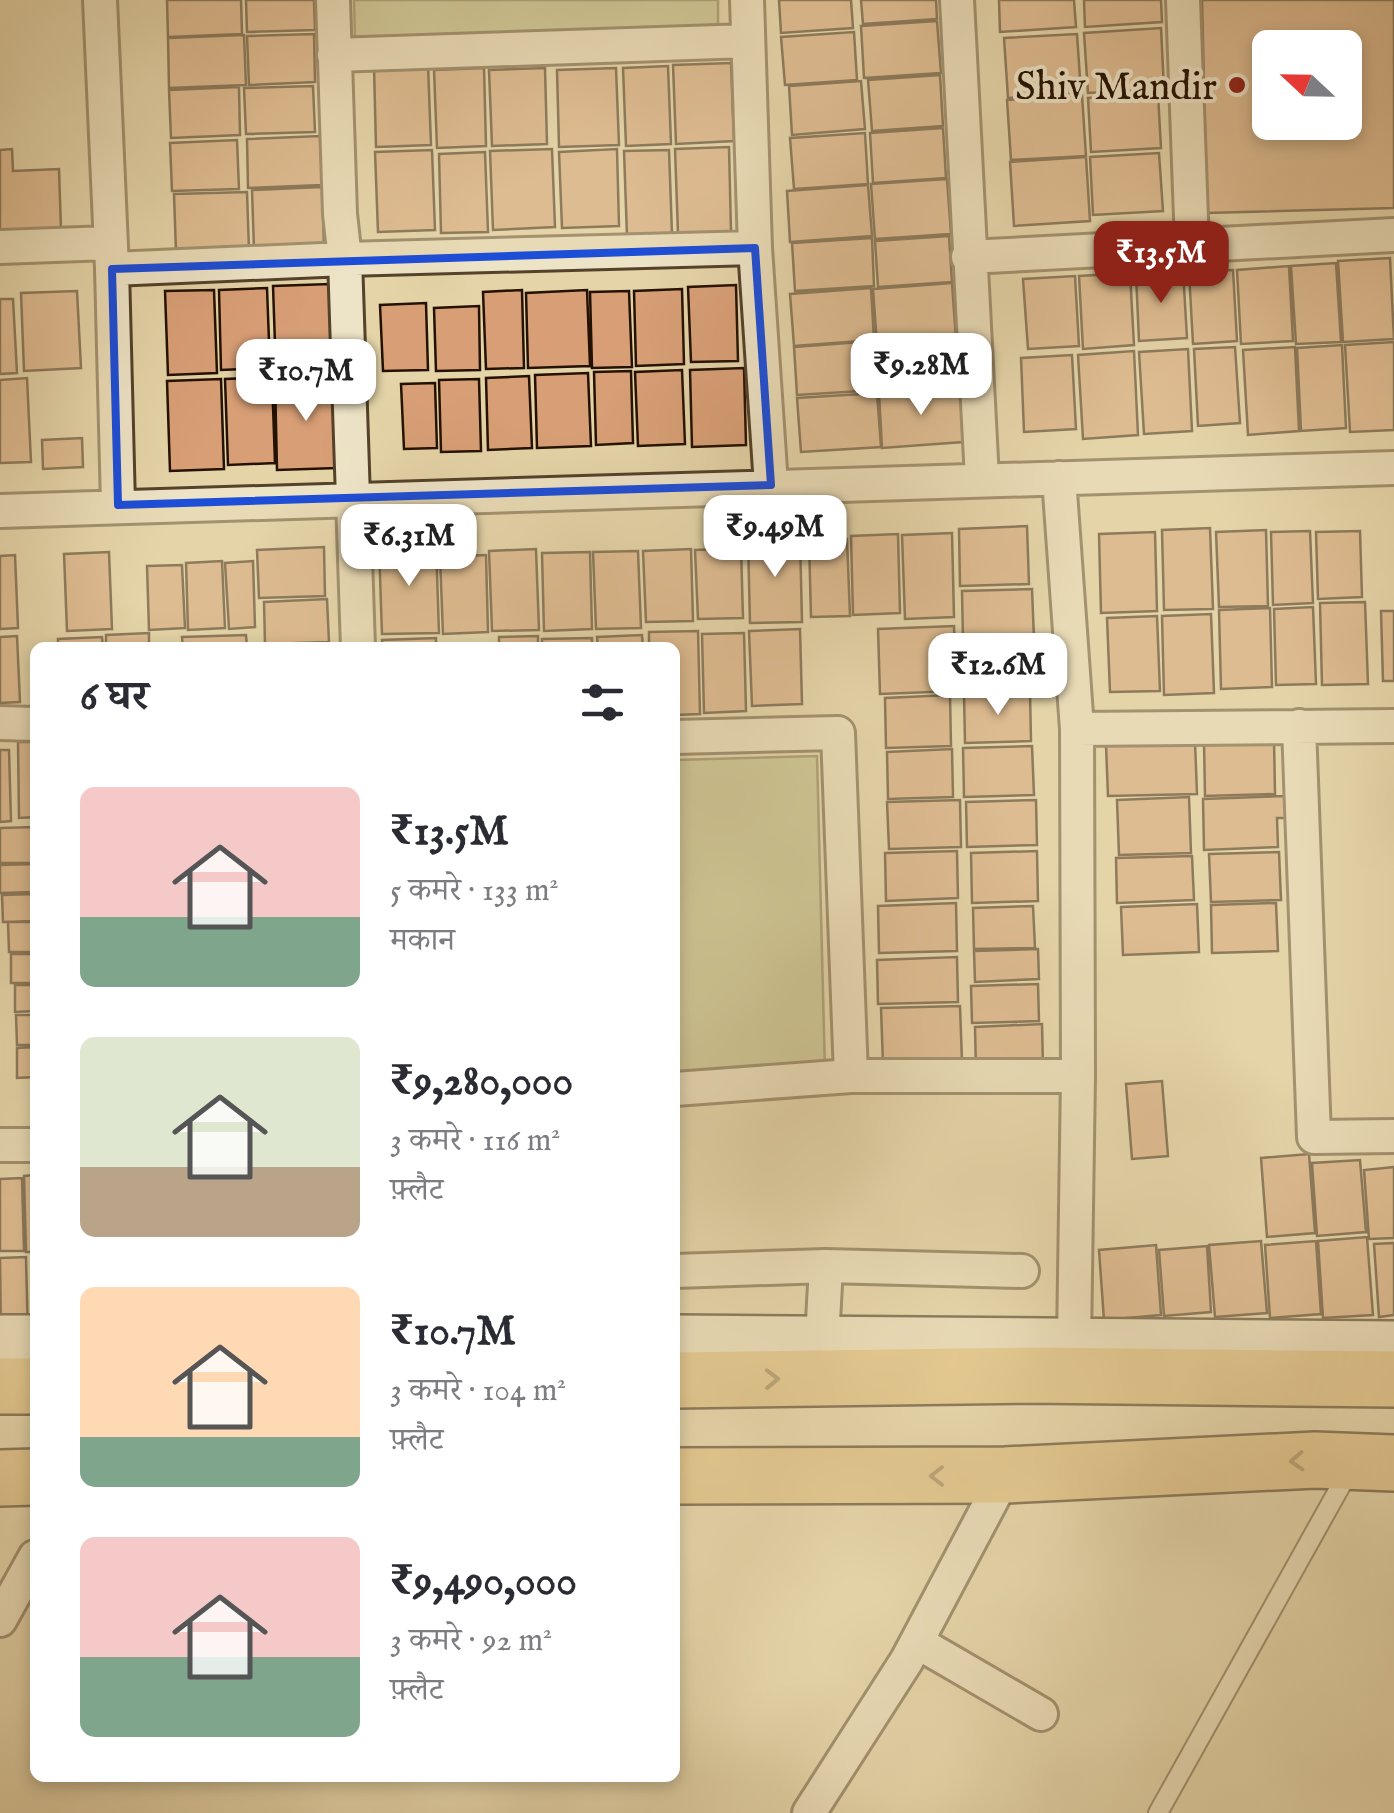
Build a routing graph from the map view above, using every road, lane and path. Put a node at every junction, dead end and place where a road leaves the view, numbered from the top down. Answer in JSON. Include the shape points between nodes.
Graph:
{"nodes":[{"id":1,"x":100,"y":0,"type":"edge"},
{"id":2,"x":332,"y":0,"type":"edge"},
{"id":3,"x":747,"y":0,"type":"edge"},
{"id":4,"x":957,"y":0,"type":"edge"},
{"id":5,"x":1183,"y":0,"type":"edge"},
{"id":6,"x":748,"y":41,"type":"junction"},
{"id":7,"x":334,"y":54,"type":"junction"},
{"id":8,"x":1394,"y":236,"type":"edge"},
{"id":9,"x":1192,"y":245,"type":"junction"},
{"id":10,"x":0,"y":247,"type":"edge"},
{"id":11,"x":755,"y":248,"type":"junction"},
{"id":12,"x":111,"y":256,"type":"junction"},
{"id":13,"x":968,"y":256,"type":"junction"},
{"id":14,"x":344,"y":259,"type":"junction"},
{"id":15,"x":1394,"y":468,"type":"edge"},
{"id":16,"x":1059,"y":478,"type":"junction"},
{"id":17,"x":982,"y":479,"type":"junction"},
{"id":18,"x":771,"y":485,"type":"junction"},
{"id":19,"x":355,"y":498,"type":"junction"},
{"id":20,"x":118,"y":505,"type":"junction"},
{"id":21,"x":0,"y":511,"type":"edge"},
{"id":22,"x":358,"y":642,"type":"edge"},
{"id":23,"x":0,"y":723,"type":"edge"},
{"id":24,"x":30,"y":724,"type":"edge"},
{"id":25,"x":1299,"y":726,"type":"junction"},
{"id":26,"x":1394,"y":726,"type":"edge"},
{"id":27,"x":1077,"y":729,"type":"junction"},
{"id":28,"x":680,"y":736,"type":"edge"},
{"id":29,"x":851,"y":1076,"type":"junction"},
{"id":30,"x":1078,"y":1076,"type":"junction"},
{"id":31,"x":680,"y":1089,"type":"edge"},
{"id":32,"x":1394,"y":1136,"type":"edge"},
{"id":33,"x":30,"y":1144,"type":"edge"},
{"id":34,"x":0,"y":1145,"type":"edge"},
{"id":35,"x":826,"y":1266,"type":"junction"},
{"id":36,"x":680,"y":1270,"type":"edge"},
{"id":37,"x":1022,"y":1271,"type":"dead end"},
{"id":38,"x":0,"y":1338,"type":"edge"},
{"id":39,"x":30,"y":1338,"type":"edge"},
{"id":40,"x":680,"y":1338,"type":"edge"},
{"id":41,"x":822,"y":1340,"type":"junction"},
{"id":42,"x":1074,"y":1342,"type":"junction"},
{"id":43,"x":1394,"y":1344,"type":"edge"},
{"id":44,"x":1394,"y":1379,"type":"edge"},
{"id":45,"x":680,"y":1380,"type":"edge"},
{"id":46,"x":0,"y":1386,"type":"edge"},
{"id":47,"x":30,"y":1386,"type":"edge"},
{"id":48,"x":1374,"y":1462,"type":"edge"},
{"id":49,"x":680,"y":1476,"type":"edge"},
{"id":50,"x":1004,"y":1476,"type":"junction"},
{"id":51,"x":30,"y":1477,"type":"edge"},
{"id":52,"x":0,"y":1478,"type":"edge"},
{"id":53,"x":30,"y":1575,"type":"edge"},
{"id":54,"x":0,"y":1620,"type":"edge"},
{"id":55,"x":917,"y":1642,"type":"junction"},
{"id":56,"x":1041,"y":1714,"type":"dead end"},
{"id":57,"x":809,"y":1813,"type":"edge"},
{"id":58,"x":1158,"y":1813,"type":"edge"}],
"edges":[{"from":1,"to":12,"type":"street"},
{"from":2,"to":7,"type":"street"},
{"from":3,"to":6,"type":"street"},
{"from":4,"to":13,"type":"street"},
{"from":5,"to":9,"type":"street"},
{"from":6,"to":7,"type":"street"},
{"from":6,"to":11,"type":"street"},
{"from":7,"to":14,"type":"street"},
{"from":8,"to":9,"type":"street"},
{"from":9,"to":13,"type":"street"},
{"from":10,"to":12,"type":"street"},
{"from":11,"to":14,"type":"street"},
{"from":11,"to":18,"type":"street"},
{"from":12,"to":14,"type":"street"},
{"from":12,"to":20,"type":"street"},
{"from":13,"to":17,"type":"street"},
{"from":14,"to":19,"type":"street"},
{"from":15,"to":16,"type":"street"},
{"from":16,"to":17,"type":"street"},
{"from":16,"to":27,"type":"street"},
{"from":17,"to":18,"type":"street"},
{"from":18,"to":19,"type":"street"},
{"from":19,"to":20,"type":"street"},
{"from":19,"to":22,"type":"street"},
{"from":20,"to":21,"type":"street"},
{"from":23,"to":24,"type":"street"},
{"from":25,"to":26,"type":"street"},
{"from":25,"to":27,"type":"street"},
{"from":25,"to":32,"type":"street","via":[[1314,1137]]},
{"from":27,"to":30,"type":"street"},
{"from":28,"to":29,"type":"street","via":[[838,734]]},
{"from":29,"to":30,"type":"street"},
{"from":29,"to":31,"type":"street"},
{"from":30,"to":42,"type":"street"},
{"from":33,"to":34,"type":"street"},
{"from":35,"to":36,"type":"street"},
{"from":35,"to":37,"type":"street"},
{"from":35,"to":41,"type":"street"},
{"from":38,"to":39,"type":"street"},
{"from":40,"to":41,"type":"street"},
{"from":41,"to":42,"type":"street"},
{"from":42,"to":43,"type":"street"},
{"from":45,"to":44,"type":"highway","one_way":true},
{"from":46,"to":47,"type":"highway"},
{"from":48,"to":50,"type":"highway","one_way":true},
{"from":48,"to":58,"type":"lane"},
{"from":50,"to":49,"type":"highway","one_way":true},
{"from":50,"to":55,"type":"street"},
{"from":51,"to":52,"type":"highway"},
{"from":53,"to":54,"type":"street"},
{"from":55,"to":56,"type":"street"},
{"from":55,"to":57,"type":"street"}]}
